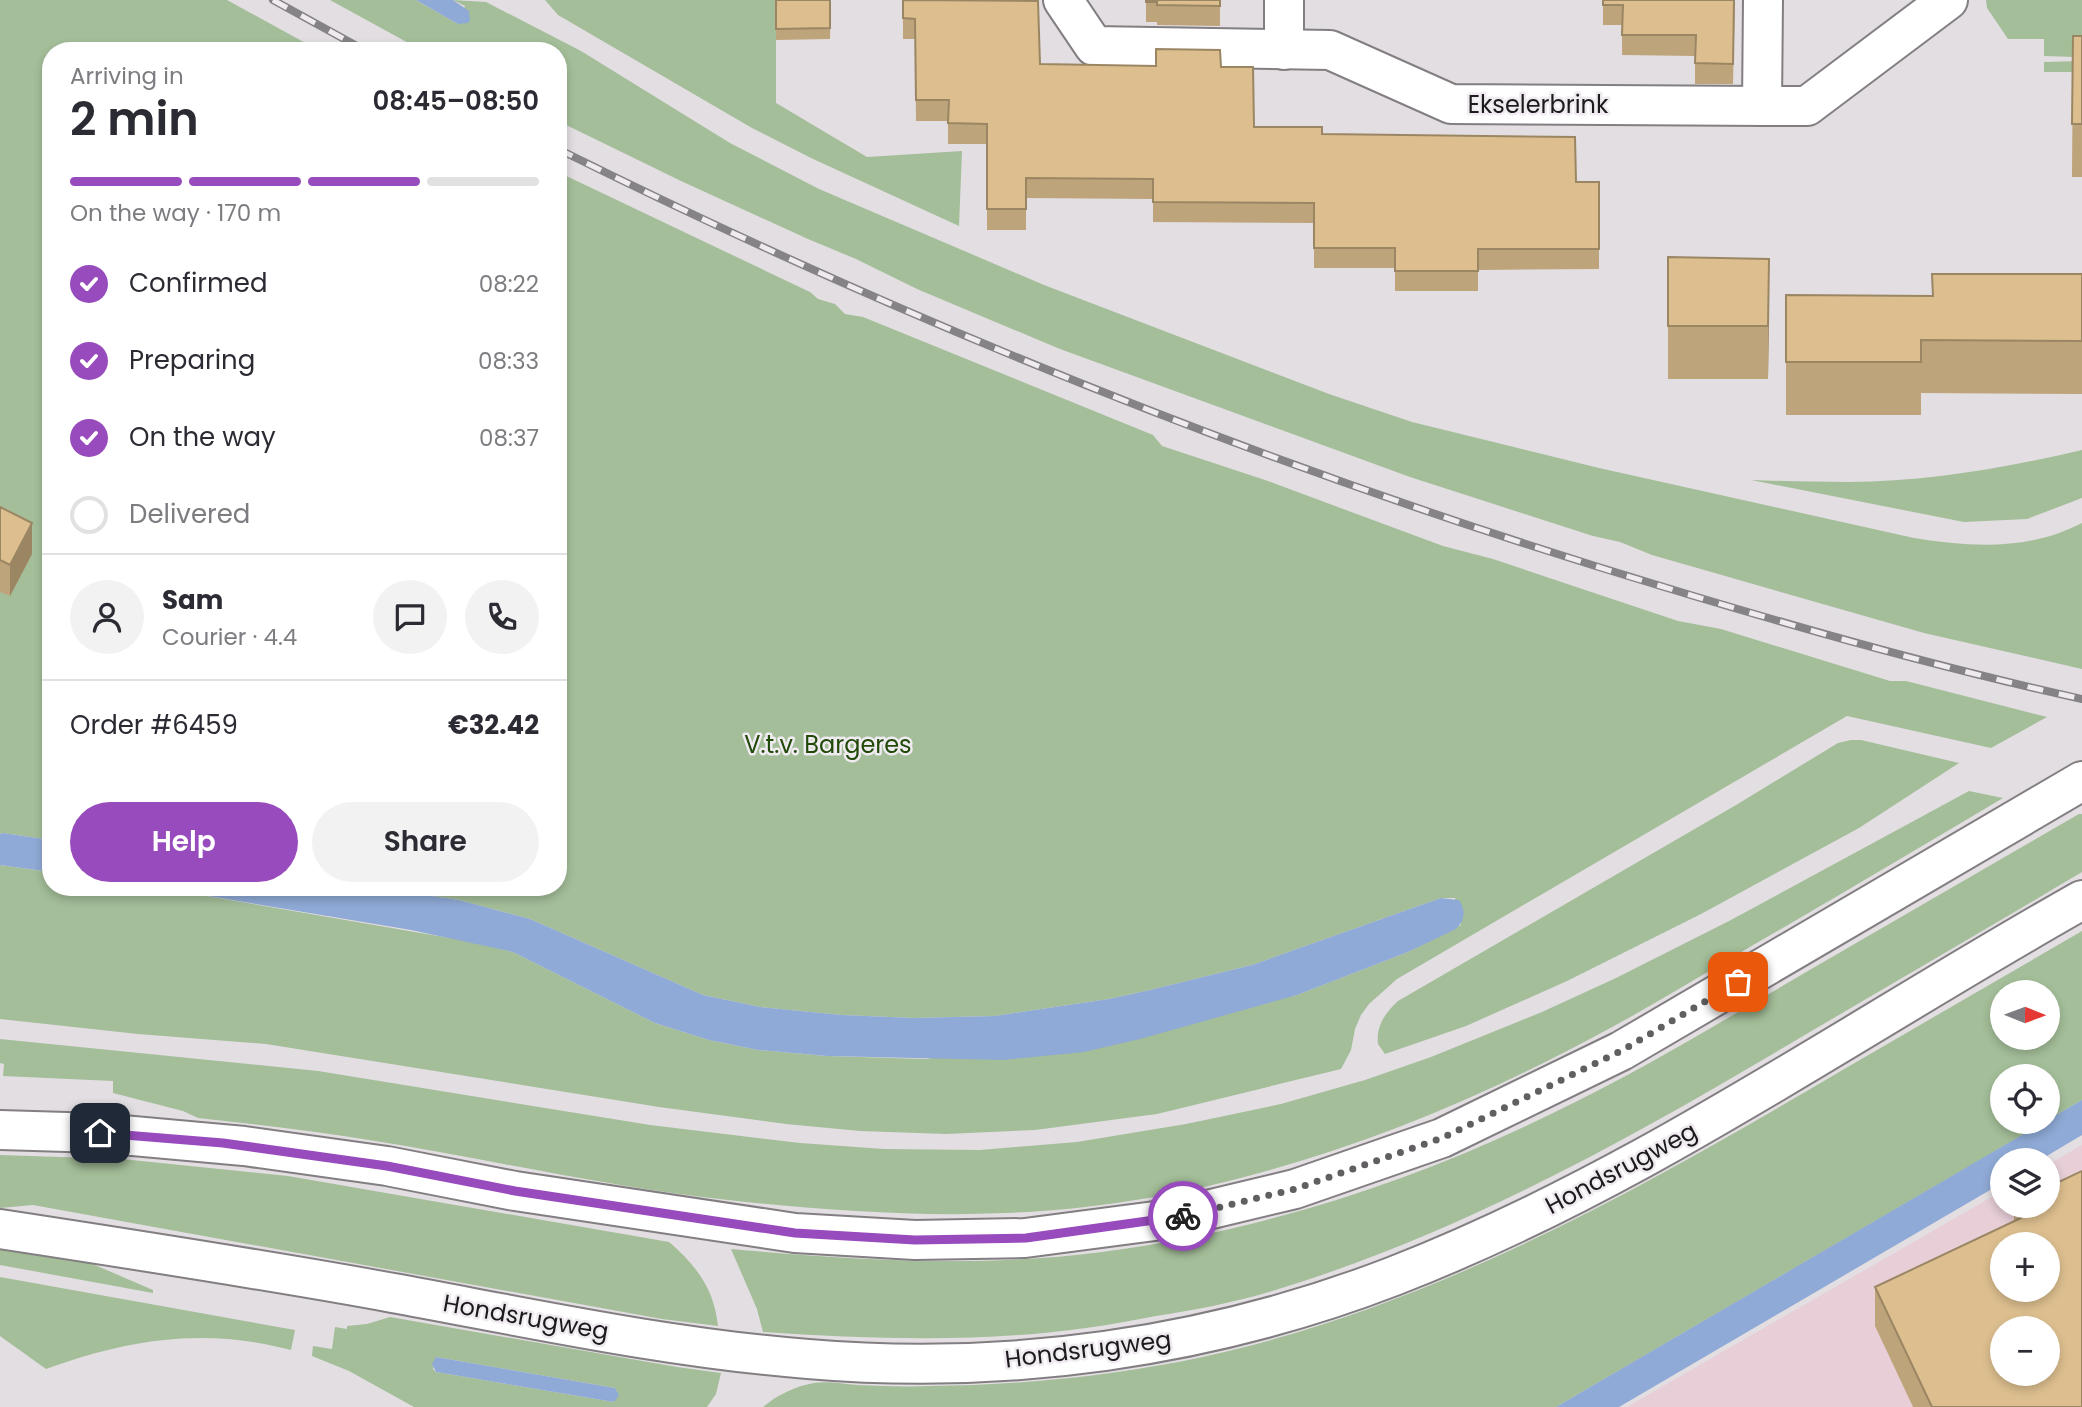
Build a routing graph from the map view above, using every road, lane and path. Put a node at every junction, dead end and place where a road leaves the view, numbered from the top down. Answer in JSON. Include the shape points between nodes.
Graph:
{"nodes":[{"id":1,"x":1063,"y":0,"type":"edge"},
{"id":2,"x":1284,"y":0,"type":"edge"},
{"id":3,"x":1763,"y":0,"type":"edge"},
{"id":4,"x":1948,"y":0,"type":"edge"},
{"id":5,"x":1283,"y":50,"type":"junction"},
{"id":6,"x":1762,"y":106,"type":"junction"},
{"id":7,"x":2082,"y":781,"type":"edge"},
{"id":8,"x":2082,"y":900,"type":"edge"},
{"id":9,"x":0,"y":1130,"type":"edge"},
{"id":10,"x":0,"y":1229,"type":"edge"}],
"edges":[{"from":1,"to":5,"type":"main road","name":"Ekselerbrink","via":[[1094,46]]},
{"from":2,"to":5,"type":"main road"},
{"from":3,"to":6,"type":"main road"},
{"from":4,"to":6,"type":"main road","name":"Ekselerbrink","via":[[1807,106]]},
{"from":5,"to":6,"type":"main road","name":"Ekselerbrink","via":[[1329,50],[1451,104]]},
{"from":7,"to":9,"type":"main road","via":[[1621,1051],[1442,1138],[1295,1189],[1170,1219],[1026,1238],[915,1240],[795,1233],[244,1146],[100,1133]]},
{"from":8,"to":10,"type":"main road","name":"Hondsrugweg","via":[[1685,1136],[1487,1237],[1391,1277],[1262,1320],[1149,1344],[1058,1358],[976,1362],[812,1360],[667,1343],[239,1266]]}]}
